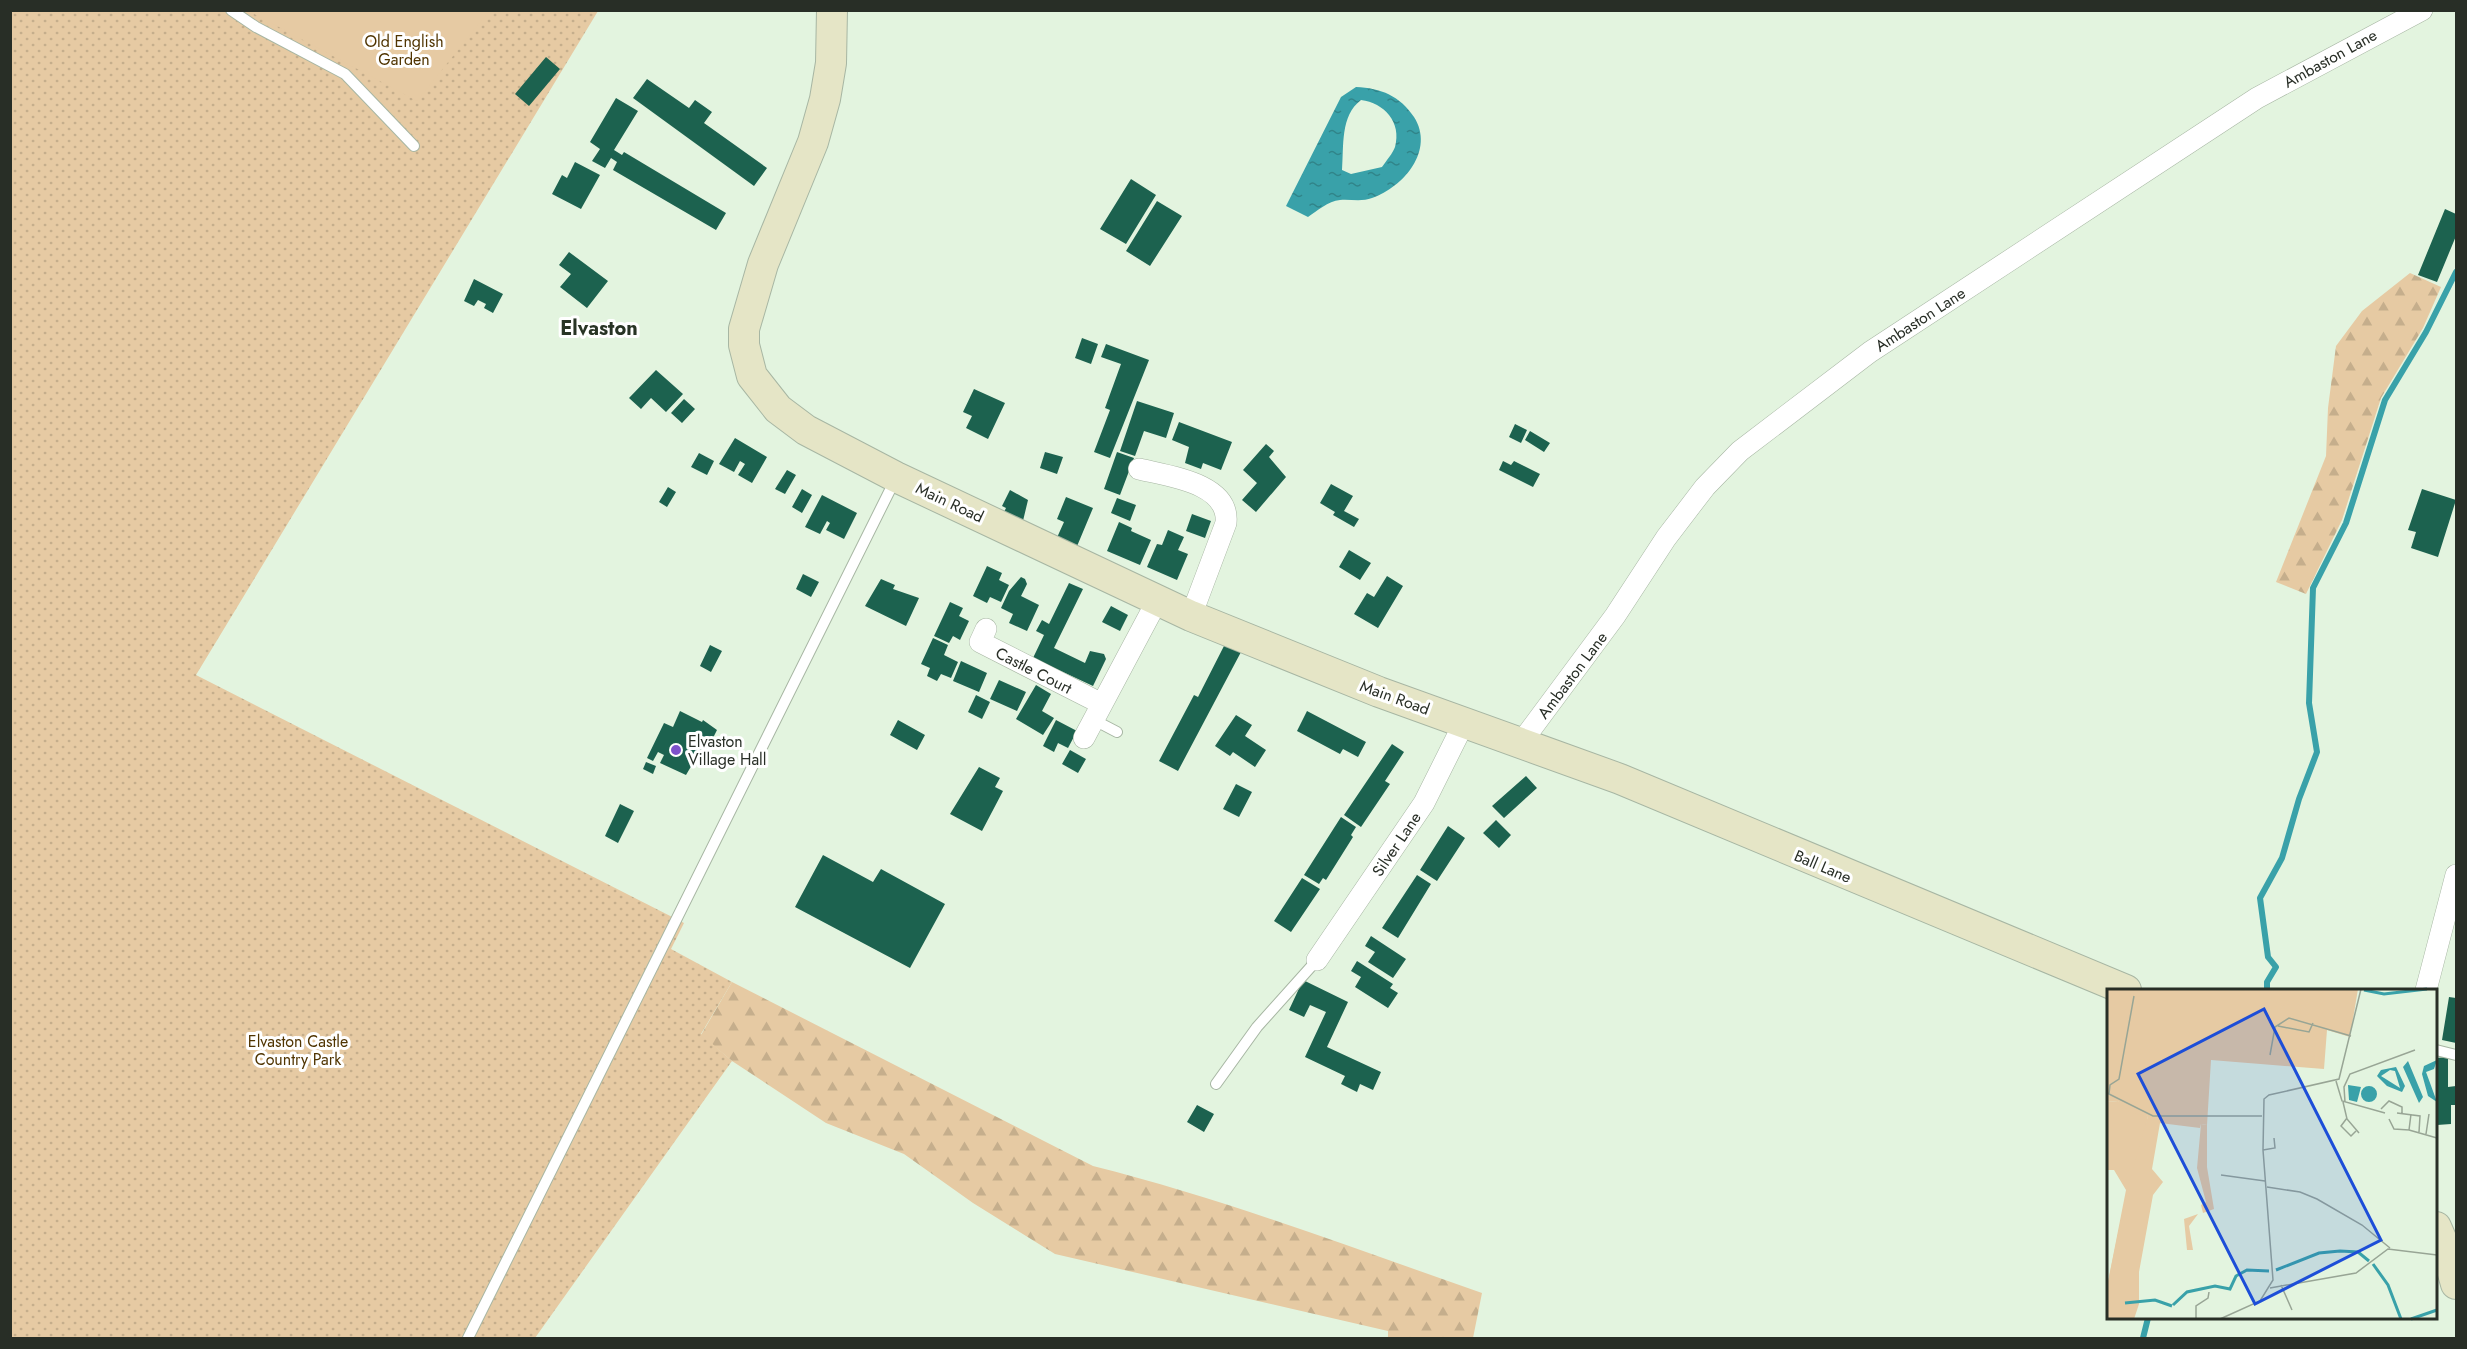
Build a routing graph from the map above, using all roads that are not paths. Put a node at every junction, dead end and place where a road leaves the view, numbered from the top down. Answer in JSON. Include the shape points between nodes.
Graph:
{"nodes":[{"id":1,"x":231,"y":10,"type":"edge"},
{"id":2,"x":832,"y":10,"type":"edge"},
{"id":3,"x":2422,"y":10,"type":"edge"},
{"id":4,"x":414,"y":146,"type":"dead end"},
{"id":5,"x":1139,"y":469,"type":"dead end"},
{"id":6,"x":896,"y":477,"type":"junction"},
{"id":7,"x":1157,"y":601,"type":"junction"},
{"id":8,"x":1191,"y":616,"type":"junction"},
{"id":9,"x":986,"y":629,"type":"dead end"},
{"id":10,"x":1093,"y":720,"type":"junction"},
{"id":11,"x":1464,"y":723,"type":"junction"},
{"id":12,"x":1117,"y":732,"type":"dead end"},
{"id":13,"x":1520,"y":744,"type":"junction"},
{"id":14,"x":2457,"y":875,"type":"edge"},
{"id":15,"x":1317,"y":960,"type":"joint"},
{"id":16,"x":2124,"y":989,"type":"edge"},
{"id":17,"x":2426,"y":989,"type":"edge"},
{"id":18,"x":2437,"y":1050,"type":"edge"},
{"id":19,"x":2457,"y":1055,"type":"edge"},
{"id":20,"x":1216,"y":1084,"type":"dead end"},
{"id":21,"x":2437,"y":1229,"type":"edge"},
{"id":22,"x":2457,"y":1284,"type":"edge"},
{"id":23,"x":468,"y":1338,"type":"edge"}],
"edges":[{"from":1,"to":4,"type":"lane","via":[[345,74]]},
{"from":2,"to":6,"type":"main road","name":"Main Road","via":[[831,63],[825,99],[813,142],[748,310],[744,345],[752,376],[778,409],[806,430]]},
{"from":3,"to":13,"type":"street","name":"Ambaston Lane","via":[[2258,98],[1870,352],[1740,451],[1705,487],[1666,538],[1609,625]]},
{"from":5,"to":8,"type":"street","via":[[1212,493],[1226,509],[1226,524]]},
{"from":6,"to":7,"type":"main road","name":"Main Road"},
{"from":6,"to":23,"type":"lane"},
{"from":7,"to":8,"type":"main road","name":"Main Road"},
{"from":7,"to":10,"type":"street"},
{"from":8,"to":11,"type":"main road","name":"Main Road"},
{"from":9,"to":10,"type":"street","name":"Castle Court","via":[[980,642]]},
{"from":10,"to":12,"type":"lane"},
{"from":11,"to":13,"type":"main road","name":"Main Road"},
{"from":11,"to":15,"type":"street","name":"Silver Lane","via":[[1424,803]]},
{"from":13,"to":16,"type":"main road","name":"Ball Lane","via":[[1620,779]]},
{"from":14,"to":17,"type":"street"},
{"from":15,"to":20,"type":"lane","via":[[1257,1028]]},
{"from":18,"to":19,"type":"lane"},
{"from":21,"to":22,"type":"main road"}]}
